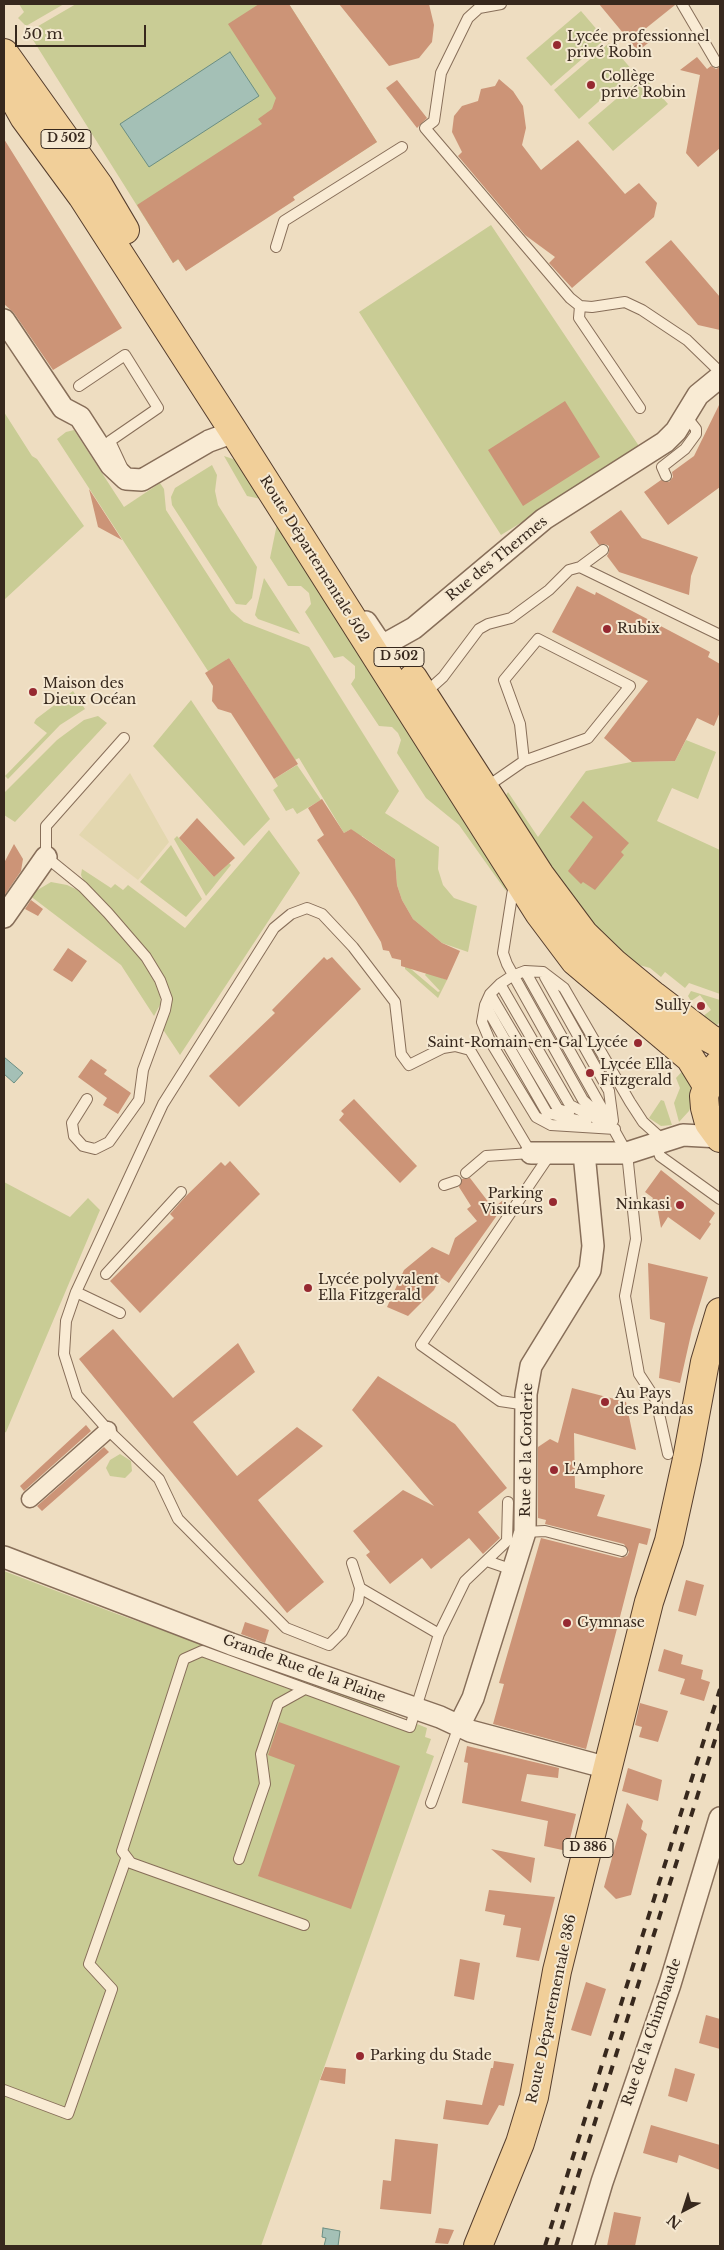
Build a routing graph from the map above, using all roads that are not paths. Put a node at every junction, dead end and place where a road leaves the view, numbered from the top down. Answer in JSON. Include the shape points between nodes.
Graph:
{"nodes":[{"id":1,"x":501,"y":4,"type":"edge"},
{"id":2,"x":682,"y":4,"type":"edge"},
{"id":3,"x":4,"y":53,"type":"edge"},
{"id":4,"x":716,"y":62,"type":"dead end"},
{"id":5,"x":4,"y":81,"type":"edge"},
{"id":6,"x":402,"y":147,"type":"dead end"},
{"id":7,"x":276,"y":247,"type":"dead end"},
{"id":8,"x":580,"y":306,"type":"junction"},
{"id":9,"x":4,"y":320,"type":"edge"},
{"id":10,"x":720,"y":372,"type":"edge"},
{"id":11,"x":720,"y":377,"type":"edge"},
{"id":12,"x":79,"y":386,"type":"dead end"},
{"id":13,"x":640,"y":408,"type":"dead end"},
{"id":14,"x":685,"y":414,"type":"junction"},
{"id":15,"x":234,"y":432,"type":"junction"},
{"id":16,"x":666,"y":476,"type":"dead end"},
{"id":17,"x":126,"y":479,"type":"junction"},
{"id":18,"x":293,"y":525,"type":"junction"},
{"id":19,"x":603,"y":550,"type":"dead end"},
{"id":20,"x":580,"y":567,"type":"junction"},
{"id":21,"x":720,"y":635,"type":"edge"},
{"id":22,"x":390,"y":642,"type":"junction"},
{"id":23,"x":424,"y":695,"type":"junction"},
{"id":24,"x":124,"y":738,"type":"dead end"},
{"id":25,"x":524,"y":761,"type":"junction"},
{"id":26,"x":484,"y":788,"type":"junction"},
{"id":27,"x":46,"y":857,"type":"junction"},
{"id":28,"x":516,"y":875,"type":"junction"},
{"id":29,"x":4,"y":917,"type":"edge"},
{"id":30,"x":525,"y":971,"type":"junction"},
{"id":31,"x":543,"y":972,"type":"junction"},
{"id":32,"x":512,"y":976,"type":"junction"},
{"id":33,"x":500,"y":984,"type":"junction"},
{"id":34,"x":490,"y":994,"type":"junction"},
{"id":35,"x":720,"y":1044,"type":"edge"},
{"id":36,"x":710,"y":1085,"type":"edge"},
{"id":37,"x":87,"y":1099,"type":"dead end"},
{"id":38,"x":615,"y":1129,"type":"junction"},
{"id":39,"x":720,"y":1138,"type":"edge"},
{"id":40,"x":668,"y":1140,"type":"junction"},
{"id":41,"x":541,"y":1153,"type":"junction"},
{"id":42,"x":584,"y":1153,"type":"junction"},
{"id":43,"x":627,"y":1153,"type":"junction"},
{"id":44,"x":466,"y":1173,"type":"dead end"},
{"id":45,"x":456,"y":1181,"type":"dead end"},
{"id":46,"x":444,"y":1185,"type":"dead end"},
{"id":47,"x":181,"y":1192,"type":"dead end"},
{"id":48,"x":720,"y":1199,"type":"edge"},
{"id":49,"x":106,"y":1274,"type":"dead end"},
{"id":50,"x":76,"y":1292,"type":"junction"},
{"id":51,"x":720,"y":1312,"type":"edge"},
{"id":52,"x":120,"y":1313,"type":"dead end"},
{"id":53,"x":720,"y":1358,"type":"edge"},
{"id":54,"x":527,"y":1405,"type":"junction"},
{"id":55,"x":108,"y":1430,"type":"junction"},
{"id":56,"x":678,"y":1450,"type":"junction"},
{"id":57,"x":30,"y":1499,"type":"dead end"},
{"id":58,"x":508,"y":1502,"type":"dead end"},
{"id":59,"x":525,"y":1532,"type":"junction"},
{"id":60,"x":622,"y":1551,"type":"dead end"},
{"id":61,"x":4,"y":1557,"type":"edge"},
{"id":62,"x":487,"y":1561,"type":"junction"},
{"id":63,"x":352,"y":1563,"type":"dead end"},
{"id":64,"x":513,"y":1570,"type":"junction"},
{"id":65,"x":360,"y":1588,"type":"junction"},
{"id":66,"x":439,"y":1634,"type":"junction"},
{"id":67,"x":305,"y":1689,"type":"junction"},
{"id":68,"x":416,"y":1708,"type":"junction"},
{"id":69,"x":459,"y":1726,"type":"junction"},
{"id":70,"x":608,"y":1768,"type":"junction"},
{"id":71,"x":431,"y":1803,"type":"dead end"},
{"id":72,"x":720,"y":1818,"type":"edge"},
{"id":73,"x":126,"y":1859,"type":"junction"},
{"id":74,"x":239,"y":1859,"type":"dead end"},
{"id":75,"x":304,"y":1925,"type":"dead end"},
{"id":76,"x":4,"y":2090,"type":"edge"},
{"id":77,"x":478,"y":2246,"type":"edge"},
{"id":78,"x":583,"y":2246,"type":"edge"}],
"edges":[{"from":1,"to":8,"type":"lane","via":[[479,8],[468,18],[441,73],[434,121],[425,128]]},
{"from":2,"to":4,"type":"lane"},
{"from":3,"to":22,"type":"main road","name":"Route Départementale 502","number":"D 502","via":[[98,186]]},
{"from":5,"to":15,"type":"main road","name":"Route Départementale 502","number":"D 502","via":[[24,117],[82,196]]},
{"from":6,"to":7,"type":"lane","via":[[284,221]]},
{"from":8,"to":10,"type":"lane","via":[[625,302],[642,310],[687,340]]},
{"from":8,"to":13,"type":"lane","via":[[579,318]]},
{"from":9,"to":17,"type":"street","via":[[63,408],[80,417],[111,465]]},
{"from":11,"to":14,"type":"street","name":"Rue des Thermes","via":[[698,395]]},
{"from":12,"to":17,"type":"lane","via":[[125,355],[158,408],[110,441]]},
{"from":14,"to":16,"type":"lane","via":[[696,434],[685,449],[662,467]]},
{"from":14,"to":22,"type":"street","name":"Rue des Thermes","via":[[676,431],[665,442],[544,519],[414,628]]},
{"from":15,"to":17,"type":"street","via":[[209,441],[142,480]]},
{"from":15,"to":18,"type":"main road","name":"Route Départementale 502","number":"D 502"},
{"from":18,"to":22,"type":"street","via":[[322,555],[380,643]]},
{"from":18,"to":28,"type":"main road","name":"Route Départementale 502","number":"D 502"},
{"from":19,"to":20,"type":"lane"},
{"from":20,"to":21,"type":"lane"},
{"from":20,"to":23,"type":"lane","via":[[569,570],[549,590],[511,618],[479,629],[443,677]]},
{"from":22,"to":23,"type":"main road","name":"Route Départementale 502","number":"D 502"},
{"from":23,"to":26,"type":"main road","name":"Route Départementale 502","number":"D 502"},
{"from":24,"to":27,"type":"lane","via":[[46,826]]},
{"from":25,"to":25,"type":"lane","via":[[588,738],[630,686],[538,639],[504,680],[520,724]]},
{"from":25,"to":26,"type":"lane"},
{"from":26,"to":35,"type":"main road","name":"Route Départementale 502","number":"D 502","via":[[540,875],[584,934],[654,996]]},
{"from":27,"to":29,"type":"street"},
{"from":27,"to":37,"type":"lane","via":[[83,887],[115,920],[146,957],[168,999],[142,1070],[139,1100],[109,1142],[95,1149],[83,1146],[74,1136],[72,1123]]},
{"from":28,"to":32,"type":"lane","via":[[503,953]]},
{"from":28,"to":36,"type":"main road","name":"Route Départementale 502","number":"D 502","via":[[539,913],[575,961],[690,1058]]},
{"from":30,"to":31,"type":"lane"},
{"from":30,"to":32,"type":"lane"},
{"from":30,"to":38,"type":"lane"},
{"from":31,"to":38,"type":"lane","via":[[609,1091]]},
{"from":31,"to":40,"type":"lane","via":[[564,988],[643,1122]]},
{"from":32,"to":33,"type":"lane"},
{"from":32,"to":38,"type":"lane","via":[[584,1100]]},
{"from":33,"to":34,"type":"lane"},
{"from":33,"to":38,"type":"lane","via":[[570,1105]]},
{"from":34,"to":38,"type":"lane","via":[[558,1109]]},
{"from":34,"to":38,"type":"lane","via":[[485,1005],[548,1113]]},
{"from":36,"to":39,"type":"main road","name":"Route Départementale 502","via":[[709,1123]]},
{"from":36,"to":40,"type":"street"},
{"from":38,"to":43,"type":"lane"},
{"from":39,"to":40,"type":"street"},
{"from":40,"to":43,"type":"street"},
{"from":40,"to":48,"type":"lane","via":[[660,1156]]},
{"from":41,"to":42,"type":"street"},
{"from":41,"to":44,"type":"lane","via":[[486,1156]]},
{"from":41,"to":50,"type":"lane","via":[[470,1050],[455,1046],[444,1048],[409,1065],[400,1054],[395,1002],[353,947],[322,914],[307,908],[291,914],[274,928],[163,1104]]},
{"from":41,"to":54,"type":"lane","via":[[421,1345],[500,1401]]},
{"from":42,"to":43,"type":"street"},
{"from":42,"to":54,"type":"street","name":"Rue de la Corderie","via":[[593,1246],[590,1270],[531,1366]]},
{"from":43,"to":56,"type":"lane","via":[[636,1239],[625,1296],[639,1374],[656,1400]]},
{"from":45,"to":46,"type":"lane"},
{"from":47,"to":49,"type":"lane"},
{"from":50,"to":52,"type":"lane"},
{"from":50,"to":55,"type":"lane","via":[[66,1321],[64,1354],[76,1395]]},
{"from":51,"to":56,"type":"main road","name":"Route Départementale 386","number":"D 386"},
{"from":53,"to":56,"type":"main road","name":"Route Départementale 386","number":"D 386"},
{"from":54,"to":59,"type":"street","name":"Rue de la Corderie"},
{"from":55,"to":57,"type":"street"},
{"from":55,"to":65,"type":"lane","via":[[158,1479],[178,1519],[286,1628],[329,1645],[342,1632],[358,1602]]},
{"from":56,"to":70,"type":"main road","name":"Route Départementale 386","number":"D 386","via":[[669,1541],[649,1602]]},
{"from":58,"to":62,"type":"lane","via":[[507,1541]]},
{"from":59,"to":60,"type":"lane","via":[[545,1531]]},
{"from":59,"to":64,"type":"street","name":"Rue de la Corderie"},
{"from":61,"to":68,"type":"street","name":"Grande Rue de la Plaine","via":[[231,1644]]},
{"from":62,"to":64,"type":"lane"},
{"from":62,"to":66,"type":"lane","via":[[465,1581]]},
{"from":63,"to":65,"type":"lane"},
{"from":64,"to":69,"type":"street","name":"Rue de la Corderie","via":[[473,1698]]},
{"from":65,"to":66,"type":"lane"},
{"from":66,"to":68,"type":"lane"},
{"from":67,"to":68,"type":"lane","via":[[410,1727]]},
{"from":67,"to":73,"type":"lane","via":[[202,1651],[184,1659],[122,1851]]},
{"from":67,"to":74,"type":"lane","via":[[278,1704],[261,1754],[265,1784]]},
{"from":68,"to":69,"type":"street","name":"Grande Rue de la Plaine"},
{"from":69,"to":70,"type":"street","name":"Grande Rue de la Plaine"},
{"from":69,"to":71,"type":"lane"},
{"from":70,"to":77,"type":"main road","name":"Route Départementale 386","number":"D 386","via":[[551,1996],[528,2117]]},
{"from":72,"to":78,"type":"street","name":"Rue de la Chimbaude","via":[[670,1984]]},
{"from":73,"to":75,"type":"lane"},
{"from":73,"to":76,"type":"lane","via":[[90,1964],[112,1989],[68,2114]]}]}
